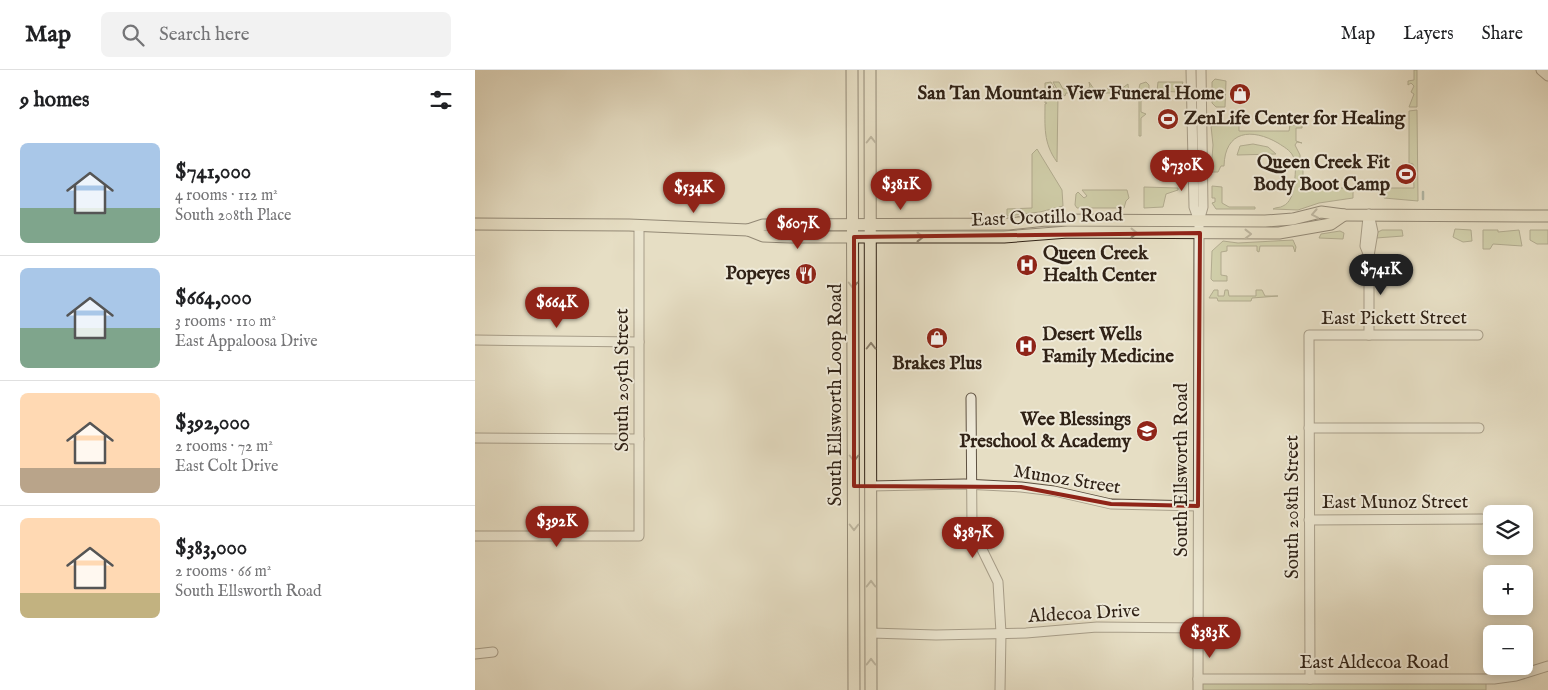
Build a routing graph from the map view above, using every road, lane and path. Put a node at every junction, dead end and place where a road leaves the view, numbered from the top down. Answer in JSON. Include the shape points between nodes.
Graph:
{"nodes":[{"id":1,"x":853,"y":70,"type":"edge"},
{"id":2,"x":870,"y":70,"type":"edge"},
{"id":3,"x":1191,"y":70,"type":"edge"},
{"id":4,"x":1201,"y":70,"type":"edge"},
{"id":5,"x":1541,"y":70,"type":"edge"},
{"id":6,"x":1548,"y":76,"type":"edge"},
{"id":7,"x":1369,"y":214,"type":"junction"},
{"id":8,"x":1345,"y":215,"type":"junction"},
{"id":9,"x":1548,"y":216,"type":"edge"},
{"id":10,"x":1199,"y":221,"type":"junction"},
{"id":11,"x":475,"y":224,"type":"edge"},
{"id":12,"x":853,"y":224,"type":"junction"},
{"id":13,"x":871,"y":224,"type":"junction"},
{"id":14,"x":639,"y":225,"type":"junction"},
{"id":15,"x":748,"y":230,"type":"junction"},
{"id":16,"x":1200,"y":233,"type":"junction"},
{"id":17,"x":854,"y":237,"type":"junction"},
{"id":18,"x":871,"y":237,"type":"junction"},
{"id":19,"x":1309,"y":335,"type":"joint"},
{"id":20,"x":1479,"y":335,"type":"dead end"},
{"id":21,"x":1369,"y":336,"type":"junction"},
{"id":22,"x":475,"y":340,"type":"edge"},
{"id":23,"x":639,"y":342,"type":"junction"},
{"id":24,"x":971,"y":398,"type":"dead end"},
{"id":25,"x":1309,"y":428,"type":"junction"},
{"id":26,"x":1479,"y":428,"type":"dead end"},
{"id":27,"x":475,"y":438,"type":"edge"},
{"id":28,"x":639,"y":438,"type":"junction"},
{"id":29,"x":970,"y":484,"type":"junction"},
{"id":30,"x":854,"y":486,"type":"junction"},
{"id":31,"x":871,"y":486,"type":"junction"},
{"id":32,"x":1198,"y":506,"type":"junction"},
{"id":33,"x":1482,"y":519,"type":"dead end"},
{"id":34,"x":1309,"y":520,"type":"junction"},
{"id":35,"x":475,"y":536,"type":"edge"},
{"id":36,"x":1198,"y":628,"type":"junction"},
{"id":37,"x":871,"y":633,"type":"junction"},
{"id":38,"x":1001,"y":633,"type":"junction"},
{"id":39,"x":854,"y":635,"type":"junction"},
{"id":40,"x":493,"y":652,"type":"dead end"},
{"id":41,"x":475,"y":654,"type":"edge"},
{"id":42,"x":1548,"y":666,"type":"edge"},
{"id":43,"x":1198,"y":679,"type":"junction"},
{"id":44,"x":1309,"y":680,"type":"junction"},
{"id":45,"x":854,"y":690,"type":"edge"},
{"id":46,"x":871,"y":690,"type":"edge"},
{"id":47,"x":1000,"y":690,"type":"edge"},
{"id":48,"x":1198,"y":690,"type":"edge"}],
"edges":[{"from":1,"to":12,"type":"main road","name":"South Ellsworth Loop Road"},
{"from":13,"to":2,"type":"main road","name":"South Ellsworth Loop Road","one_way":true},
{"from":3,"to":10,"type":"street","name":"South Ellsworth Road","via":[[1193,207]]},
{"from":4,"to":10,"type":"street","name":"South Ellsworth Road","via":[[1203,207]]},
{"from":5,"to":6,"type":"street"},
{"from":7,"to":8,"type":"main road","name":"East Ocotillo Road"},
{"from":7,"to":9,"type":"main road","name":"East Ocotillo Road"},
{"from":7,"to":21,"type":"street","via":[[1365,246],[1369,256]]},
{"from":8,"to":10,"type":"main road","name":"East Ocotillo Road","one_way":true,"via":[[1321,212],[1278,220]]},
{"from":16,"to":8,"type":"main road","name":"East Ocotillo Road","one_way":true,"via":[[1288,233],[1331,224]]},
{"from":10,"to":13,"type":"main road","name":"East Ocotillo Road"},
{"from":10,"to":16,"type":"street","name":"South Ellsworth Road"},
{"from":11,"to":14,"type":"main road","name":"East Ocotillo Road"},
{"from":12,"to":13,"type":"main road","name":"East Ocotillo Road"},
{"from":12,"to":15,"type":"main road","name":"East Ocotillo Road","via":[[763,225]]},
{"from":12,"to":17,"type":"main road","name":"South Ellsworth Loop Road"},
{"from":13,"to":18,"type":"main road","name":"South Ellsworth Loop Road"},
{"from":14,"to":15,"type":"main road","name":"East Ocotillo Road"},
{"from":14,"to":23,"type":"street","name":"South 205th Street"},
{"from":15,"to":17,"type":"main road","name":"East Ocotillo Road","via":[[763,236]]},
{"from":18,"to":16,"type":"main road","name":"East Ocotillo Road","one_way":true,"via":[[1004,237],[1068,232]]},
{"from":16,"to":32,"type":"street","name":"South Ellsworth Road"},
{"from":17,"to":18,"type":"main road","name":"East Ocotillo Road"},
{"from":17,"to":30,"type":"main road","name":"South Ellsworth Loop Road","one_way":true},
{"from":31,"to":18,"type":"main road","name":"South Ellsworth Loop Road","one_way":true},
{"from":19,"to":21,"type":"street","name":"East Pickett Street"},
{"from":19,"to":25,"type":"street","name":"South 208th Street"},
{"from":20,"to":21,"type":"street","name":"East Pickett Street"},
{"from":22,"to":23,"type":"street"},
{"from":23,"to":28,"type":"street","name":"South 205th Street"},
{"from":24,"to":29,"type":"street"},
{"from":25,"to":26,"type":"street"},
{"from":25,"to":34,"type":"street","name":"South 208th Street"},
{"from":27,"to":28,"type":"street"},
{"from":28,"to":35,"type":"street","name":"South 205th Street","via":[[639,536]]},
{"from":29,"to":31,"type":"street","name":"Munoz Street"},
{"from":29,"to":32,"type":"street","name":"Munoz Street","via":[[1054,491],[1127,506]]},
{"from":29,"to":38,"type":"street","via":[[972,529],[998,582]]},
{"from":30,"to":31,"type":"main road"},
{"from":30,"to":39,"type":"main road","name":"South Ellsworth Loop Road","one_way":true},
{"from":37,"to":31,"type":"main road","name":"South Ellsworth Loop Road","one_way":true},
{"from":32,"to":36,"type":"street","name":"South Ellsworth Road"},
{"from":33,"to":34,"type":"street","name":"East Munoz Street"},
{"from":34,"to":44,"type":"street","name":"South 208th Street"},
{"from":36,"to":38,"type":"street","name":"Aldecoa Drive","via":[[1079,627]]},
{"from":36,"to":43,"type":"street","name":"South Ellsworth Road"},
{"from":37,"to":38,"type":"street","name":"Aldecoa Drive"},
{"from":37,"to":39,"type":"main road"},
{"from":46,"to":37,"type":"main road","name":"South Ellsworth Loop Road","one_way":true},
{"from":38,"to":47,"type":"street"},
{"from":39,"to":45,"type":"main road","name":"South Ellsworth Loop Road"},
{"from":40,"to":41,"type":"street"},
{"from":42,"to":44,"type":"street","name":"East Aldecoa Road","via":[[1494,679]]},
{"from":43,"to":44,"type":"street","name":"East Aldecoa Road"},
{"from":43,"to":48,"type":"street","name":"South Ellsworth Road"}]}
